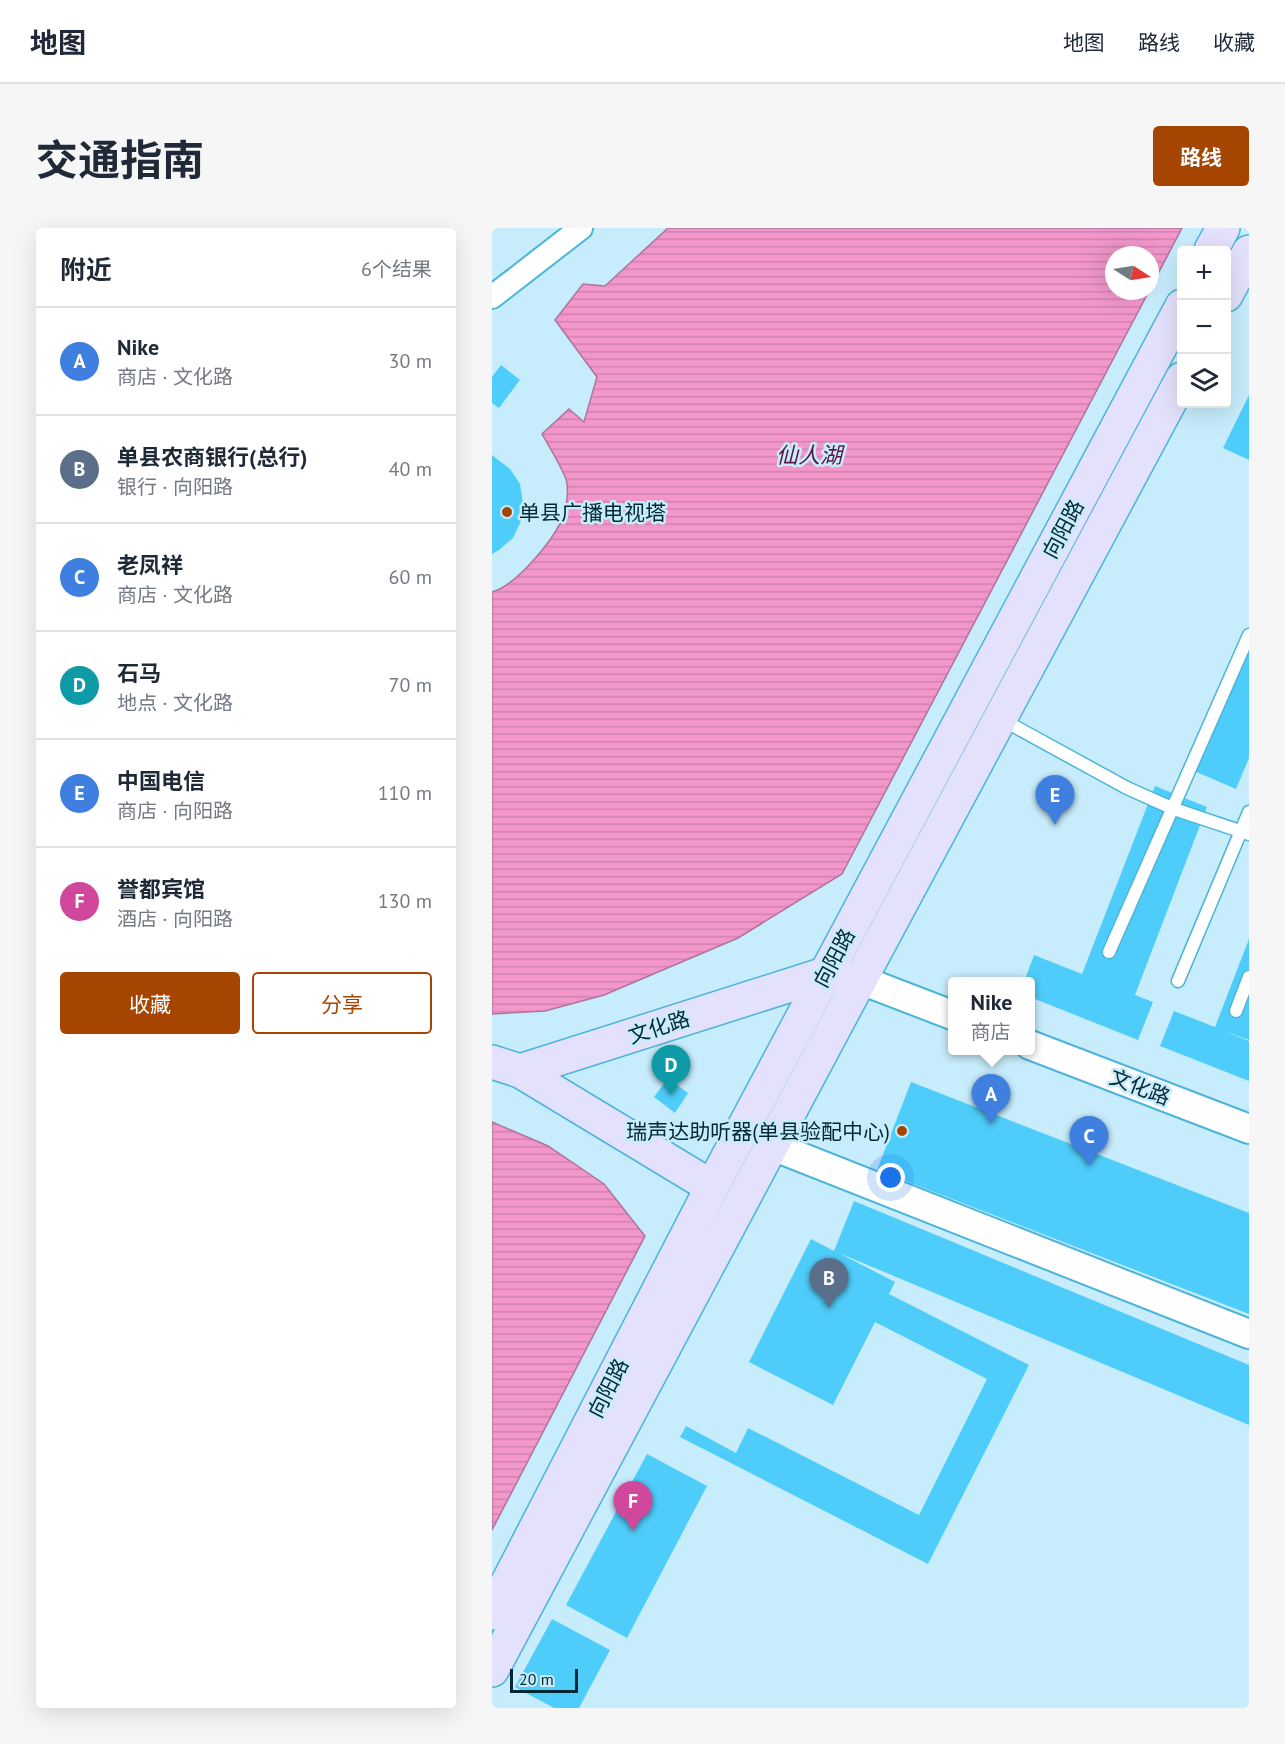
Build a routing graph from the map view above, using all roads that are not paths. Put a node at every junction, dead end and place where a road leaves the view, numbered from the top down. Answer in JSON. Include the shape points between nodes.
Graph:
{"nodes":[{"id":1,"x":581,"y":228,"type":"edge"},
{"id":2,"x":1223,"y":228,"type":"edge"},
{"id":3,"x":1213,"y":246,"type":"edge"},
{"id":4,"x":1249,"y":252,"type":"edge"},
{"id":5,"x":1231,"y":287,"type":"edge"},
{"id":6,"x":492,"y":297,"type":"edge"},
{"id":7,"x":1177,"y":315,"type":"edge"},
{"id":8,"x":1177,"y":388,"type":"edge"},
{"id":9,"x":1249,"y":635,"type":"edge"},
{"id":10,"x":1000,"y":719,"type":"junction"},
{"id":11,"x":1174,"y":809,"type":"junction"},
{"id":12,"x":1249,"y":812,"type":"edge"},
{"id":13,"x":1245,"y":832,"type":"edge"},
{"id":14,"x":1109,"y":952,"type":"dead end"},
{"id":15,"x":825,"y":974,"type":"junction"},
{"id":16,"x":1249,"y":977,"type":"edge"},
{"id":17,"x":861,"y":980,"type":"junction"},
{"id":18,"x":1178,"y":981,"type":"dead end"},
{"id":19,"x":1236,"y":1011,"type":"dead end"},
{"id":20,"x":948,"y":1013,"type":"edge"},
{"id":21,"x":1035,"y":1047,"type":"edge"},
{"id":22,"x":506,"y":1067,"type":"edge"},
{"id":23,"x":1249,"y":1129,"type":"edge"},
{"id":24,"x":770,"y":1145,"type":"junction"},
{"id":25,"x":712,"y":1187,"type":"junction"},
{"id":26,"x":1249,"y":1334,"type":"edge"},
{"id":27,"x":492,"y":1612,"type":"edge"},
{"id":28,"x":492,"y":1670,"type":"edge"}],
"edges":[{"from":1,"to":6,"type":"street"},
{"from":2,"to":3,"type":"main road"},
{"from":4,"to":5,"type":"main road"},
{"from":7,"to":15,"type":"main road","name":"向阳路"},
{"from":8,"to":10,"type":"main road","name":"向阳路"},
{"from":9,"to":11,"type":"lane"},
{"from":10,"to":11,"type":"lane"},
{"from":10,"to":17,"type":"main road","name":"向阳路"},
{"from":11,"to":13,"type":"lane"},
{"from":11,"to":14,"type":"lane"},
{"from":12,"to":13,"type":"lane"},
{"from":13,"to":18,"type":"lane"},
{"from":15,"to":17,"type":"street"},
{"from":15,"to":22,"type":"main road","name":"文化路"},
{"from":15,"to":25,"type":"main road","name":"向阳路"},
{"from":16,"to":19,"type":"lane"},
{"from":17,"to":20,"type":"street"},
{"from":17,"to":24,"type":"main road","name":"向阳路"},
{"from":21,"to":23,"type":"street","name":"文化路"},
{"from":22,"to":25,"type":"main road"},
{"from":24,"to":26,"type":"street"},
{"from":24,"to":28,"type":"main road","name":"向阳路"},
{"from":25,"to":27,"type":"main road","name":"向阳路"}]}
